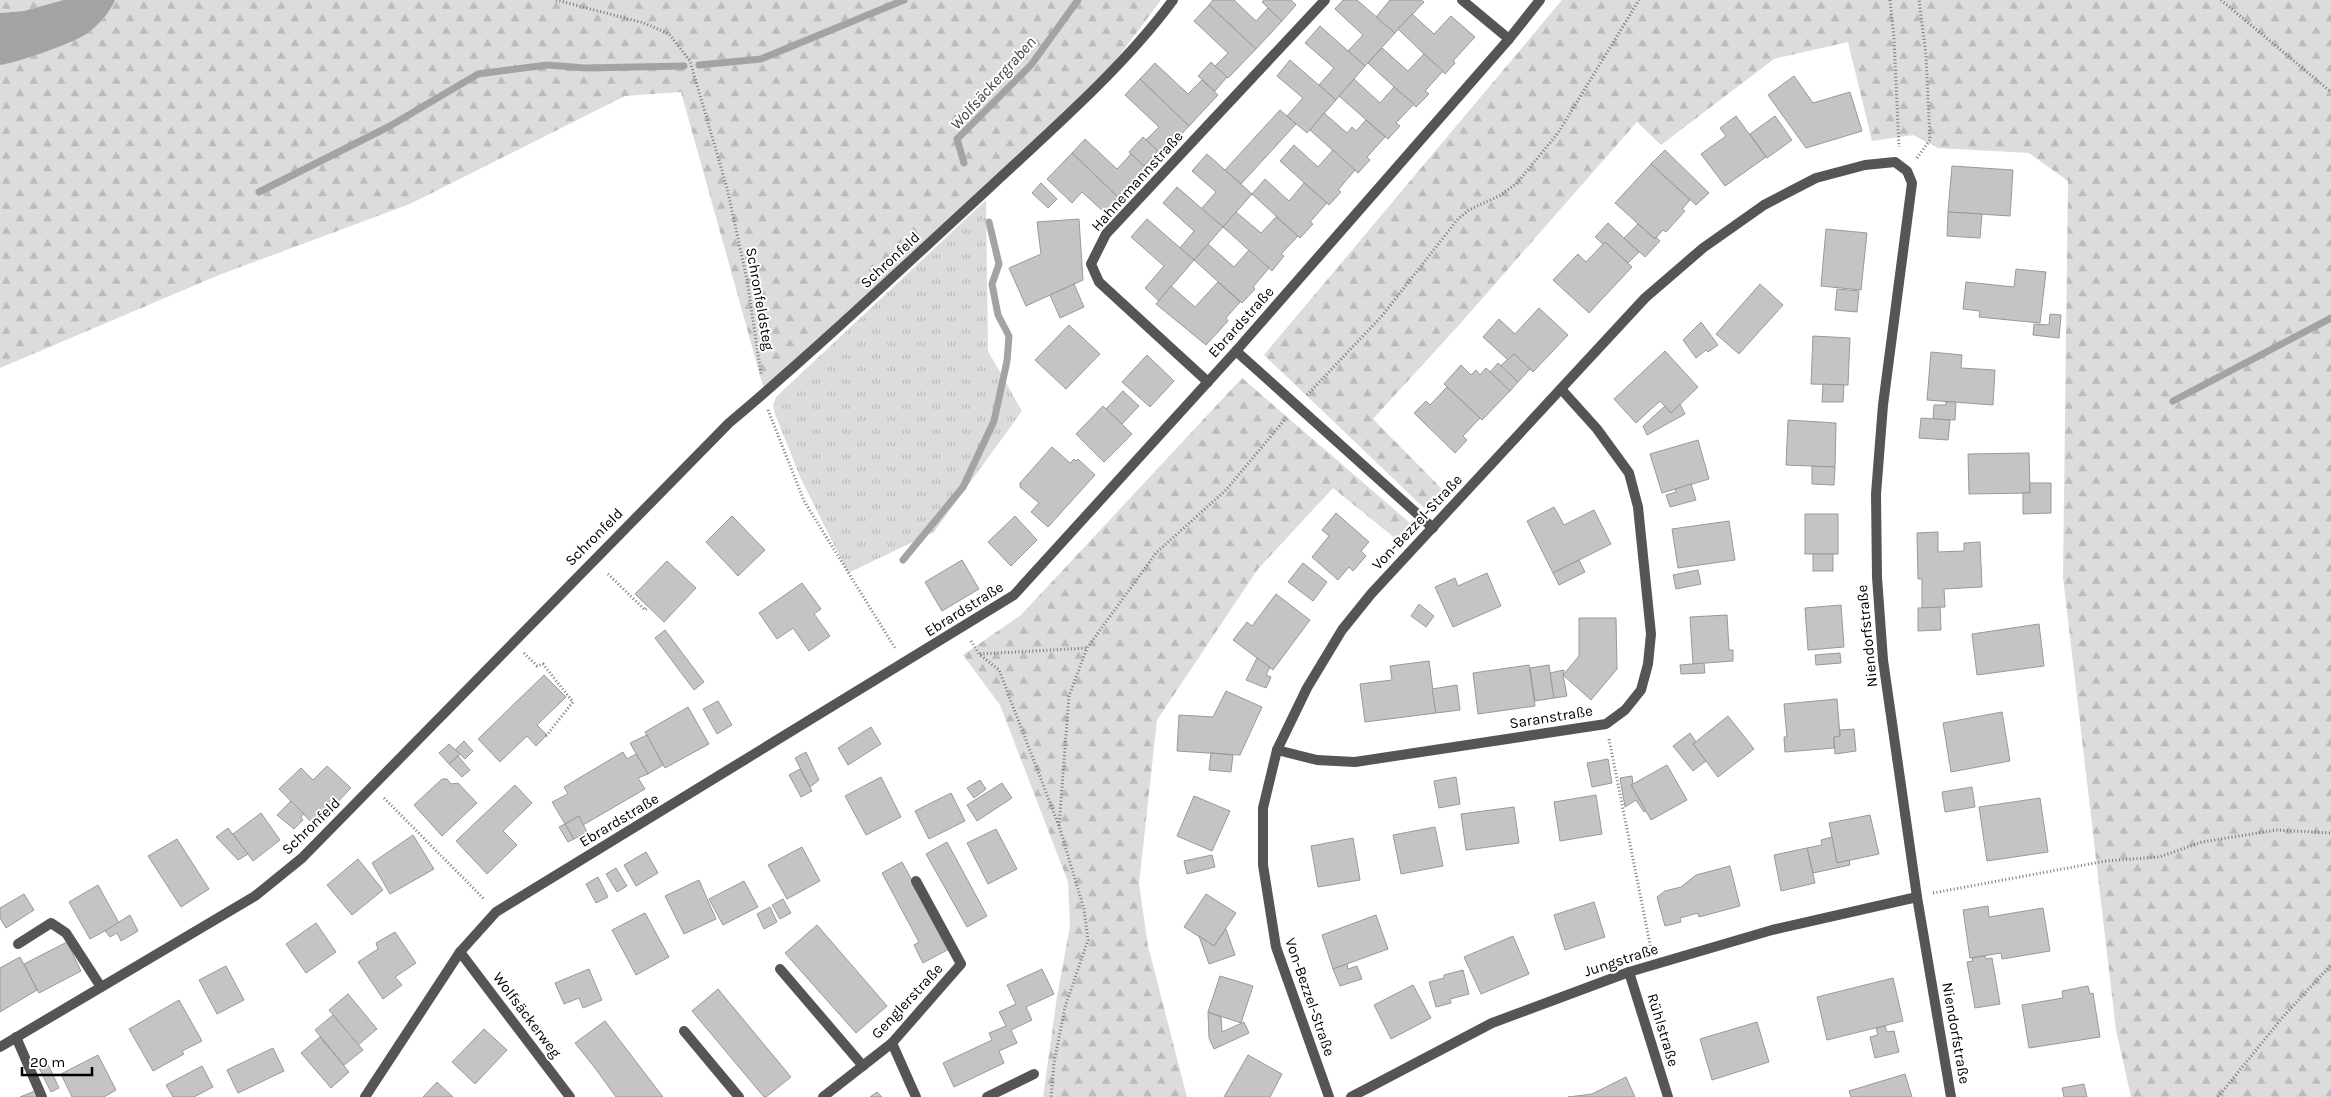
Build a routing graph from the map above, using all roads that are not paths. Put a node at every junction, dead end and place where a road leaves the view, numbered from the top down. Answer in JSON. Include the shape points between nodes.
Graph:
{"nodes":[{"id":1,"x":1174,"y":0,"type":"edge"},
{"id":2,"x":1325,"y":0,"type":"edge"},
{"id":3,"x":1462,"y":0,"type":"edge"},
{"id":4,"x":1540,"y":0,"type":"edge"},
{"id":5,"x":1509,"y":39,"type":"junction"},
{"id":6,"x":1908,"y":171,"type":"joint"},
{"id":7,"x":1236,"y":351,"type":"junction"},
{"id":8,"x":1208,"y":382,"type":"junction"},
{"id":9,"x":1561,"y":389,"type":"junction"},
{"id":10,"x":1433,"y":528,"type":"junction"},
{"id":11,"x":1276,"y":750,"type":"junction"},
{"id":12,"x":916,"y":881,"type":"dead end"},
{"id":13,"x":1917,"y":897,"type":"junction"},
{"id":14,"x":18,"y":944,"type":"dead end"},
{"id":15,"x":460,"y":952,"type":"junction"},
{"id":16,"x":780,"y":969,"type":"dead end"},
{"id":17,"x":1629,"y":972,"type":"junction"},
{"id":18,"x":101,"y":987,"type":"junction"},
{"id":19,"x":684,"y":1031,"type":"dead end"},
{"id":20,"x":16,"y":1037,"type":"junction"},
{"id":21,"x":892,"y":1043,"type":"junction"},
{"id":22,"x":0,"y":1047,"type":"edge"},
{"id":23,"x":863,"y":1066,"type":"junction"},
{"id":24,"x":1034,"y":1074,"type":"dead end"},
{"id":25,"x":42,"y":1097,"type":"edge"},
{"id":26,"x":365,"y":1097,"type":"edge"},
{"id":27,"x":570,"y":1097,"type":"edge"},
{"id":28,"x":739,"y":1097,"type":"edge"},
{"id":29,"x":823,"y":1097,"type":"edge"},
{"id":30,"x":916,"y":1097,"type":"edge"},
{"id":31,"x":987,"y":1097,"type":"edge"},
{"id":32,"x":1328,"y":1097,"type":"edge"},
{"id":33,"x":1351,"y":1097,"type":"edge"},
{"id":34,"x":1668,"y":1097,"type":"edge"},
{"id":35,"x":1951,"y":1097,"type":"edge"}],
"edges":[{"from":1,"to":18,"type":"street","name":"Schronfeld","via":[[1160,19],[1086,96],[812,352],[729,423],[302,858],[255,896]]},
{"from":2,"to":8,"type":"street","name":"Hahnemannstraße","via":[[1106,234],[1091,264],[1099,282]]},
{"from":3,"to":5,"type":"street"},
{"from":4,"to":5,"type":"street","name":"Ebrardstraße"},
{"from":5,"to":7,"type":"street","name":"Ebrardstraße"},
{"from":6,"to":9,"type":"street","name":"Von-Bezzel-Straße","via":[[1895,162],[1865,165],[1816,178],[1764,206],[1703,248],[1645,298]]},
{"from":6,"to":13,"type":"street","name":"Niendorfstraße","via":[[1912,183],[1883,406],[1876,494],[1877,577],[1883,660]]},
{"from":7,"to":8,"type":"street","name":"Ebrardstraße"},
{"from":7,"to":10,"type":"street"},
{"from":8,"to":15,"type":"street","name":"Ebrardstraße","via":[[1014,595],[496,912]]},
{"from":9,"to":10,"type":"street","name":"Von-Bezzel-Straße"},
{"from":9,"to":11,"type":"street","name":"Saranstraße","via":[[1597,429],[1629,474],[1638,507],[1651,634],[1641,690],[1625,710],[1606,724],[1355,762],[1317,760]]},
{"from":10,"to":11,"type":"street","name":"Von-Bezzel-Straße","via":[[1342,630],[1307,688]]},
{"from":11,"to":32,"type":"street","name":"Von-Bezzel-Straße","via":[[1263,808],[1263,865],[1276,947]]},
{"from":12,"to":21,"type":"street","name":"Genglerstraße","via":[[961,964]]},
{"from":13,"to":17,"type":"street","name":"Jungstraße","via":[[1772,930]]},
{"from":13,"to":35,"type":"street","name":"Niendorfstraße"},
{"from":14,"to":18,"type":"street","via":[[51,923],[66,933]]},
{"from":15,"to":26,"type":"street","name":"Ebrardstraße"},
{"from":15,"to":27,"type":"street","name":"Wolfsäckerweg"},
{"from":16,"to":23,"type":"street"},
{"from":17,"to":33,"type":"street","name":"Jungstraße","via":[[1492,1023]]},
{"from":17,"to":34,"type":"street","name":"Rühlstraße"},
{"from":18,"to":20,"type":"street","name":"Schronfeld"},
{"from":19,"to":28,"type":"street"},
{"from":20,"to":22,"type":"street","name":"Schronfeld"},
{"from":20,"to":25,"type":"street"},
{"from":21,"to":23,"type":"street","name":"Genglerstraße"},
{"from":21,"to":30,"type":"street"},
{"from":23,"to":29,"type":"street","name":"Genglerstraße"},
{"from":24,"to":31,"type":"street"}]}
